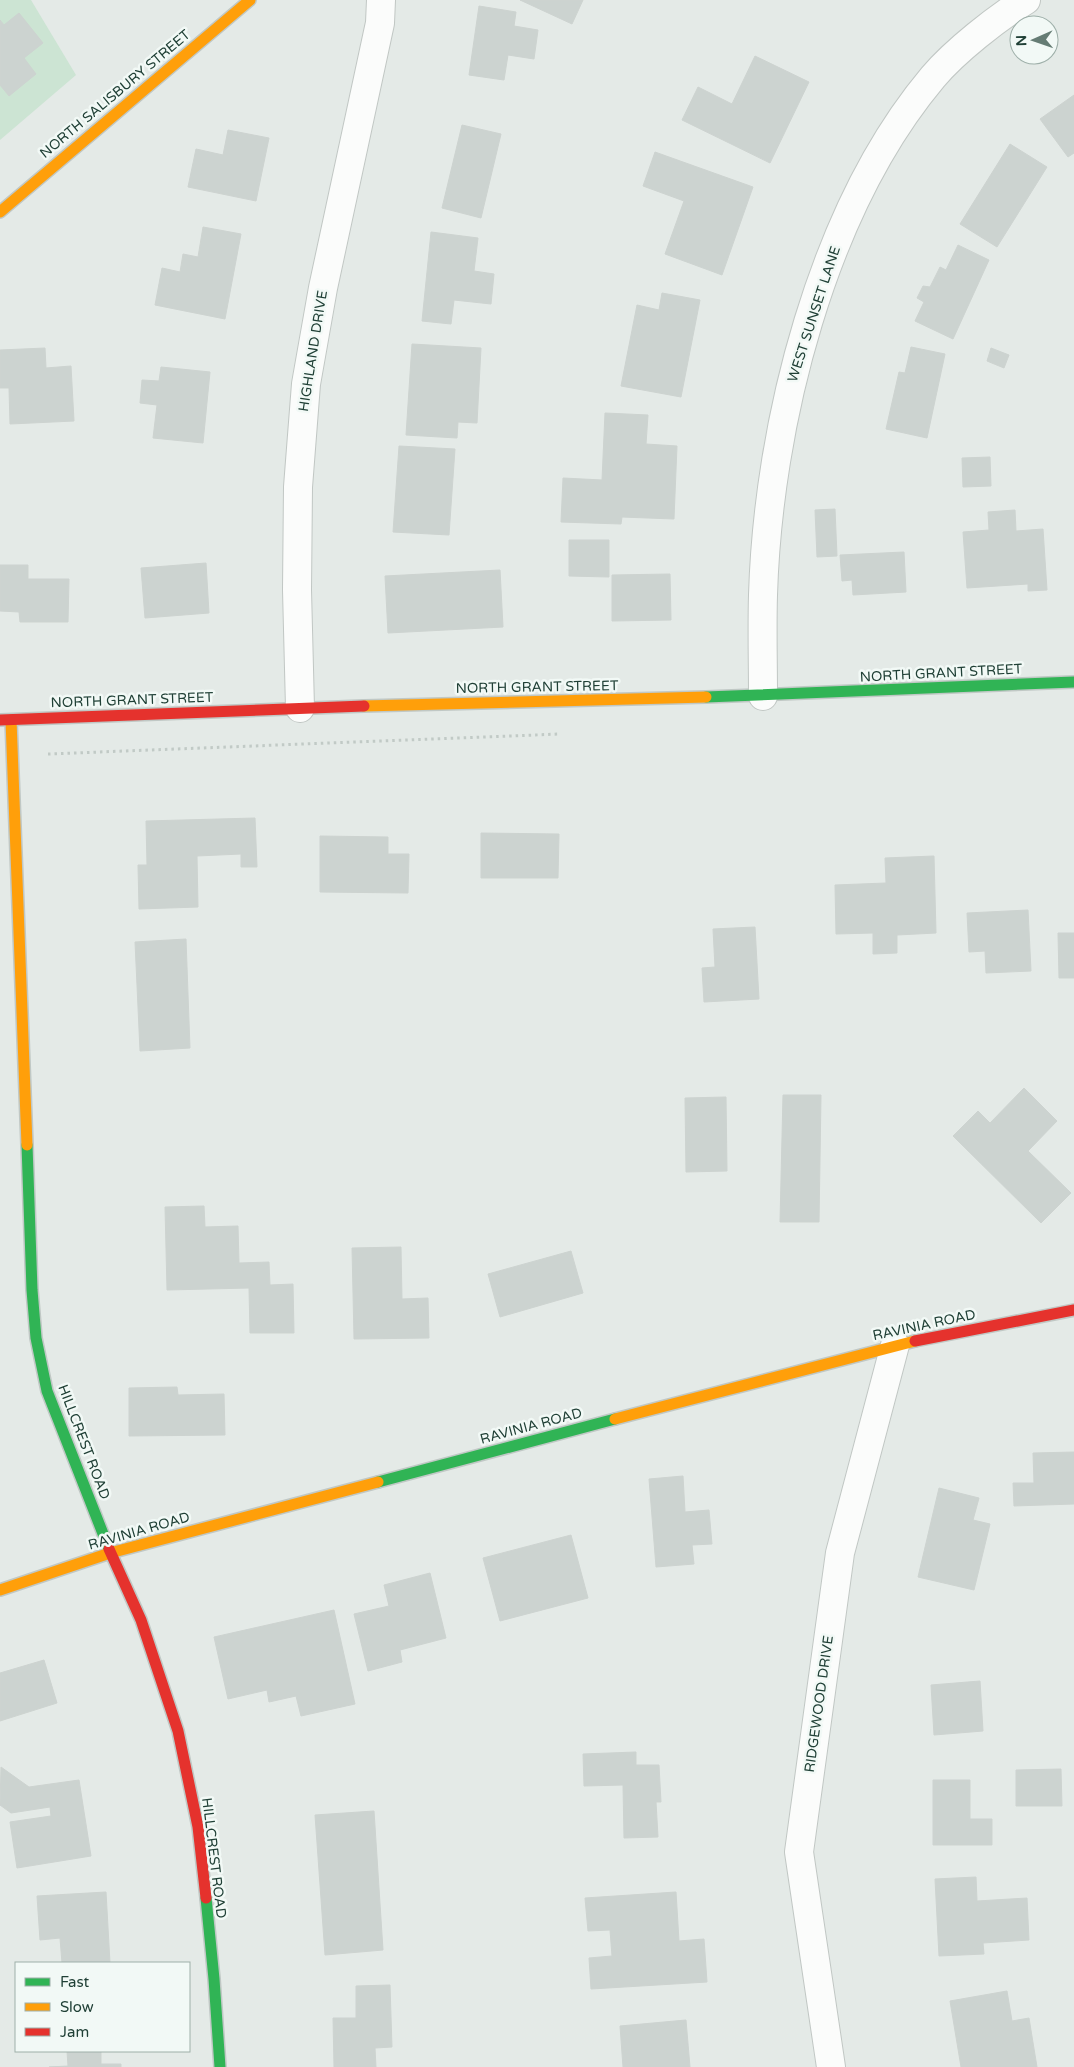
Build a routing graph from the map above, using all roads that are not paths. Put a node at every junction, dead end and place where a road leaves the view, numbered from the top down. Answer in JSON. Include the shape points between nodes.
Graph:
{"nodes":[{"id":1,"x":250,"y":0,"type":"edge"},
{"id":2,"x":381,"y":0,"type":"edge"},
{"id":3,"x":1026,"y":0,"type":"edge"},
{"id":4,"x":0,"y":212,"type":"edge"},
{"id":5,"x":1074,"y":682,"type":"edge"},
{"id":6,"x":763,"y":696,"type":"junction"},
{"id":7,"x":300,"y":708,"type":"junction"},
{"id":8,"x":6,"y":720,"type":"edge"},
{"id":9,"x":1074,"y":1310,"type":"edge"},
{"id":10,"x":895,"y":1345,"type":"junction"},
{"id":11,"x":110,"y":1553,"type":"junction"},
{"id":12,"x":0,"y":1590,"type":"edge"},
{"id":13,"x":220,"y":2067,"type":"edge"},
{"id":14,"x":831,"y":2067,"type":"edge"}],
"edges":[{"from":1,"to":4,"type":"street","name":"NORTH SALISBURY STREET"},
{"from":2,"to":7,"type":"street","name":"HIGHLAND DRIVE","via":[[380,23],[322,288],[306,384],[298,487]]},
{"from":3,"to":6,"type":"street","name":"WEST SUNSET LANE","via":[[977,36],[934,76],[894,130],[860,190],[831,255],[794,372],[780,435],[763,594]]},
{"from":5,"to":6,"type":"street","name":"NORTH GRANT STREET"},
{"from":6,"to":7,"type":"street","name":"NORTH GRANT STREET"},
{"from":7,"to":8,"type":"street","name":"NORTH GRANT STREET"},
{"from":8,"to":11,"type":"street","name":"HILLCREST ROAD","via":[[36,1338],[47,1391]]},
{"from":9,"to":10,"type":"street","name":"RAVINIA ROAD"},
{"from":10,"to":11,"type":"street","name":"RAVINIA ROAD"},
{"from":10,"to":14,"type":"street","name":"RIDGEWOOD DRIVE","via":[[840,1554],[799,1852]]},
{"from":11,"to":12,"type":"street","name":"RAVINIA ROAD"},
{"from":11,"to":13,"type":"street","name":"HILLCREST ROAD","via":[[141,1620],[178,1731],[198,1826]]}]}
